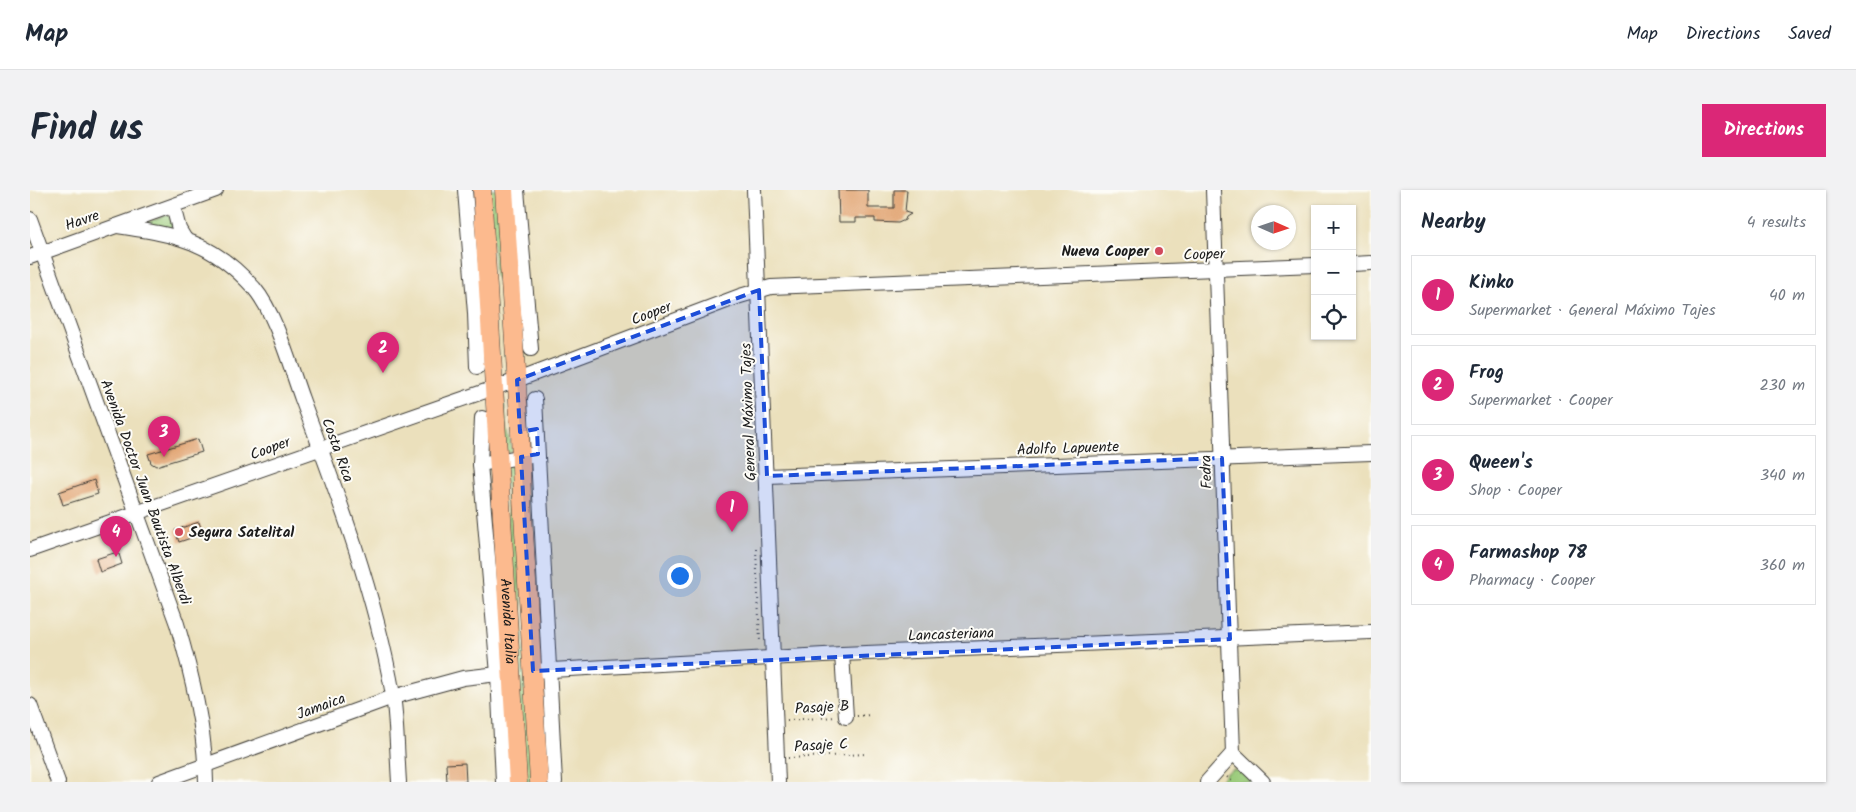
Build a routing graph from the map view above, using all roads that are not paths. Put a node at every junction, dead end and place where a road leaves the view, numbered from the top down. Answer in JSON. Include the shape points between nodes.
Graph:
{"nodes":[{"id":1,"x":216,"y":190,"type":"edge"},
{"id":2,"x":465,"y":190,"type":"edge"},
{"id":3,"x":482,"y":190,"type":"edge"},
{"id":4,"x":517,"y":190,"type":"edge"},
{"id":5,"x":754,"y":190,"type":"edge"},
{"id":6,"x":1212,"y":190,"type":"edge"},
{"id":7,"x":509,"y":201,"type":"edge"},
{"id":8,"x":173,"y":206,"type":"junction"},
{"id":9,"x":30,"y":219,"type":"edge"},
{"id":10,"x":116,"y":226,"type":"junction"},
{"id":11,"x":185,"y":238,"type":"junction"},
{"id":12,"x":36,"y":254,"type":"edge"},
{"id":13,"x":1371,"y":263,"type":"edge"},
{"id":14,"x":1356,"y":264,"type":"edge"},
{"id":15,"x":1311,"y":265,"type":"edge"},
{"id":16,"x":1215,"y":270,"type":"junction"},
{"id":17,"x":510,"y":282,"type":"junction"},
{"id":18,"x":759,"y":290,"type":"junction"},
{"id":19,"x":486,"y":301,"type":"junction"},
{"id":20,"x":519,"y":312,"type":"junction"},
{"id":21,"x":530,"y":350,"type":"dead end"},
{"id":22,"x":477,"y":367,"type":"dead end"},
{"id":23,"x":517,"y":380,"type":"junction"},
{"id":24,"x":495,"y":388,"type":"junction"},
{"id":25,"x":535,"y":399,"type":"dead end"},
{"id":26,"x":482,"y":418,"type":"dead end"},
{"id":27,"x":528,"y":430,"type":"junction"},
{"id":28,"x":320,"y":448,"type":"junction"},
{"id":29,"x":1371,"y":453,"type":"edge"},
{"id":30,"x":538,"y":454,"type":"junction"},
{"id":31,"x":520,"y":457,"type":"junction"},
{"id":32,"x":1222,"y":458,"type":"junction"},
{"id":33,"x":499,"y":461,"type":"junction"},
{"id":34,"x":480,"y":464,"type":"junction"},
{"id":35,"x":767,"y":476,"type":"junction"},
{"id":36,"x":540,"y":496,"type":"junction"},
{"id":37,"x":522,"y":498,"type":"junction"},
{"id":38,"x":137,"y":513,"type":"junction"},
{"id":39,"x":542,"y":528,"type":"junction"},
{"id":40,"x":524,"y":531,"type":"junction"},
{"id":41,"x":30,"y":550,"type":"edge"},
{"id":42,"x":1371,"y":632,"type":"edge"},
{"id":43,"x":1230,"y":638,"type":"junction"},
{"id":44,"x":842,"y":654,"type":"junction"},
{"id":45,"x":773,"y":658,"type":"junction"},
{"id":46,"x":541,"y":671,"type":"junction"},
{"id":47,"x":498,"y":674,"type":"junction"},
{"id":48,"x":393,"y":697,"type":"junction"},
{"id":49,"x":30,"y":705,"type":"edge"},
{"id":50,"x":846,"y":717,"type":"road end"},
{"id":51,"x":1233,"y":753,"type":"junction"},
{"id":52,"x":206,"y":765,"type":"junction"},
{"id":53,"x":58,"y":782,"type":"edge"},
{"id":54,"x":159,"y":782,"type":"edge"},
{"id":55,"x":206,"y":782,"type":"edge"},
{"id":56,"x":399,"y":782,"type":"edge"},
{"id":57,"x":503,"y":782,"type":"edge"},
{"id":58,"x":518,"y":782,"type":"edge"},
{"id":59,"x":539,"y":782,"type":"edge"},
{"id":60,"x":555,"y":782,"type":"edge"},
{"id":61,"x":778,"y":782,"type":"edge"},
{"id":62,"x":1207,"y":782,"type":"edge"},
{"id":63,"x":1263,"y":782,"type":"edge"}],
"edges":[{"from":1,"to":8,"type":"street","name":"Havre"},
{"from":2,"to":19,"type":"street","name":"Avenida Italia"},
{"from":3,"to":19,"type":"main road","name":"Avenida Italia"},
{"from":4,"to":7,"type":"street","name":"Avenida Italia"},
{"from":5,"to":18,"type":"street","name":"General Máximo Tajes"},
{"from":6,"to":16,"type":"street","name":"Fedra"},
{"from":7,"to":17,"type":"main road","name":"Avenida Italia"},
{"from":7,"to":20,"type":"street","name":"Avenida Italia"},
{"from":8,"to":10,"type":"street","name":"Havre"},
{"from":8,"to":11,"type":"street"},
{"from":9,"to":12,"type":"street","name":"Avenida Doctor Juan Bautista Alberdi"},
{"from":10,"to":11,"type":"street","name":"Costa Rica"},
{"from":10,"to":12,"type":"street","name":"Havre"},
{"from":11,"to":28,"type":"street","name":"Costa Rica","via":[[214,252],[255,289],[278,334]]},
{"from":12,"to":38,"type":"street","name":"Avenida Doctor Juan Bautista Alberdi"},
{"from":13,"to":14,"type":"street"},
{"from":15,"to":16,"type":"street","name":"Cooper"},
{"from":16,"to":18,"type":"street","name":"Cooper"},
{"from":16,"to":32,"type":"street","name":"Fedra"},
{"from":17,"to":19,"type":"street"},
{"from":17,"to":20,"type":"main road","name":"Avenida Italia"},
{"from":18,"to":23,"type":"street","name":"Cooper"},
{"from":18,"to":35,"type":"street","name":"General Máximo Tajes"},
{"from":19,"to":22,"type":"street","name":"Avenida Italia"},
{"from":19,"to":23,"type":"main road","via":[[500,322],[504,375]]},
{"from":19,"to":24,"type":"main road","name":"Avenida Italia"},
{"from":20,"to":21,"type":"street","name":"Avenida Italia"},
{"from":20,"to":23,"type":"main road","name":"Avenida Italia"},
{"from":23,"to":24,"type":"street","name":"Cooper"},
{"from":23,"to":27,"type":"main road","name":"Avenida Italia"},
{"from":24,"to":28,"type":"street","name":"Cooper"},
{"from":24,"to":31,"type":"main road","via":[[505,393],[511,432]]},
{"from":24,"to":33,"type":"main road","name":"Avenida Italia"},
{"from":25,"to":27,"type":"street","name":"Avenida Italia"},
{"from":26,"to":34,"type":"street","name":"Avenida Italia"},
{"from":27,"to":30,"type":"street","name":"Avenida Italia"},
{"from":27,"to":31,"type":"main road","name":"Avenida Italia"},
{"from":28,"to":38,"type":"street","name":"Cooper"},
{"from":28,"to":48,"type":"street","name":"Costa Rica","via":[[360,564],[382,641]]},
{"from":29,"to":32,"type":"street","name":"Adolfo Lapuente"},
{"from":30,"to":31,"type":"street"},
{"from":30,"to":36,"type":"street","name":"Avenida Italia"},
{"from":31,"to":33,"type":"street"},
{"from":31,"to":37,"type":"main road","name":"Avenida Italia"},
{"from":32,"to":35,"type":"street","name":"Adolfo Lapuente"},
{"from":32,"to":43,"type":"street","name":"Fedra"},
{"from":33,"to":34,"type":"street"},
{"from":33,"to":58,"type":"main road","name":"Avenida Italia"},
{"from":34,"to":47,"type":"street","name":"Avenida Italia"},
{"from":35,"to":45,"type":"street","name":"General Máximo Tajes"},
{"from":36,"to":37,"type":"street"},
{"from":36,"to":39,"type":"street","name":"Avenida Italia"},
{"from":37,"to":40,"type":"main road","name":"Avenida Italia"},
{"from":38,"to":41,"type":"street","name":"Cooper"},
{"from":38,"to":52,"type":"street","name":"Avenida Doctor Juan Bautista Alberdi","via":[[177,624],[193,681]]},
{"from":39,"to":40,"type":"street"},
{"from":39,"to":46,"type":"street","name":"Avenida Italia"},
{"from":40,"to":46,"type":"main road","name":"Avenida Italia"},
{"from":42,"to":43,"type":"street","name":"Lancasteriana"},
{"from":43,"to":44,"type":"street","name":"Lancasteriana"},
{"from":43,"to":51,"type":"street","name":"Fedra"},
{"from":44,"to":45,"type":"street","name":"Lancasteriana"},
{"from":44,"to":50,"type":"street"},
{"from":45,"to":46,"type":"street","name":"Lancasteriana"},
{"from":45,"to":61,"type":"street","name":"General Máximo Tajes"},
{"from":46,"to":59,"type":"main road","name":"Avenida Italia"},
{"from":46,"to":60,"type":"street","name":"Avenida Italia"},
{"from":47,"to":48,"type":"street","name":"Jamaica","via":[[463,678]]},
{"from":47,"to":57,"type":"street","name":"Avenida Italia"},
{"from":48,"to":52,"type":"street","name":"Jamaica"},
{"from":48,"to":56,"type":"street","name":"Costa Rica"},
{"from":49,"to":53,"type":"street"},
{"from":51,"to":62,"type":"street"},
{"from":51,"to":63,"type":"street"},
{"from":52,"to":54,"type":"street","name":"Jamaica"},
{"from":52,"to":55,"type":"street","name":"Avenida Doctor Juan Bautista Alberdi"}]}
